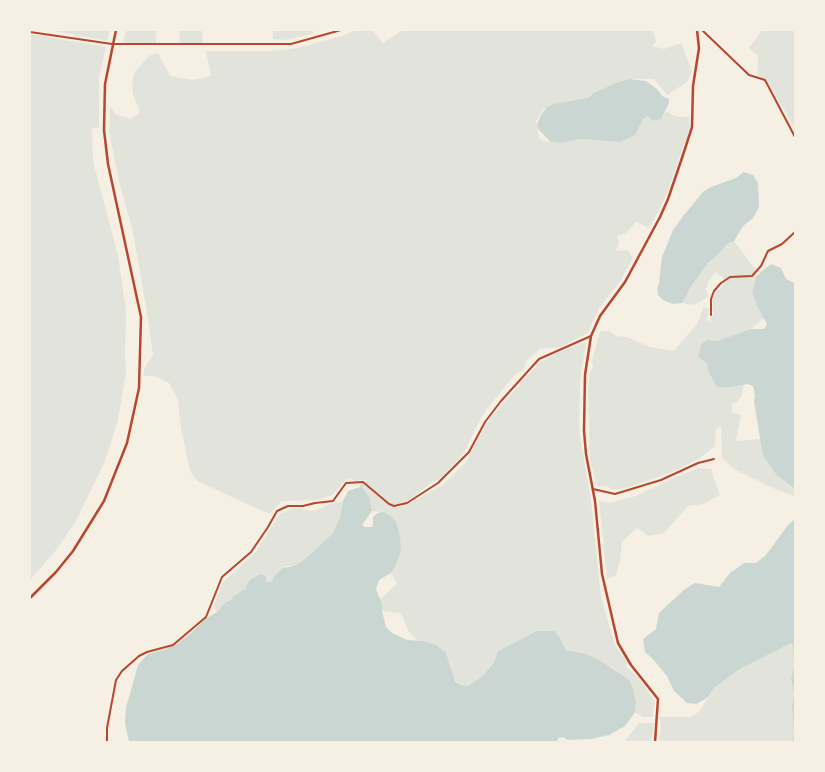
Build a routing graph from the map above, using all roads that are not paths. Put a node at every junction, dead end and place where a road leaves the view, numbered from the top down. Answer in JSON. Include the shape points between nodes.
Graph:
{"nodes":[{"id":1,"x":116,"y":30,"type":"edge"},
{"id":2,"x":341,"y":30,"type":"edge"},
{"id":3,"x":697,"y":30,"type":"edge"},
{"id":4,"x":702,"y":30,"type":"edge"},
{"id":5,"x":30,"y":32,"type":"edge"},
{"id":6,"x":112,"y":44,"type":"junction"},
{"id":7,"x":795,"y":137,"type":"edge"},
{"id":8,"x":795,"y":232,"type":"edge"},
{"id":9,"x":711,"y":314,"type":"dead end"},
{"id":10,"x":591,"y":336,"type":"junction"},
{"id":11,"x":714,"y":460,"type":"dead end"},
{"id":12,"x":593,"y":489,"type":"junction"},
{"id":13,"x":30,"y":598,"type":"edge"},
{"id":14,"x":107,"y":742,"type":"edge"},
{"id":15,"x":654,"y":742,"type":"edge"}],
"edges":[{"from":1,"to":6,"type":"street"},
{"from":2,"to":6,"type":"street","via":[[291,44]]},
{"from":3,"to":10,"type":"street","via":[[700,48],[692,127],[675,181],[660,217],[625,282],[600,316]]},
{"from":4,"to":7,"type":"street","via":[[749,74],[765,80]]},
{"from":5,"to":6,"type":"street"},
{"from":6,"to":13,"type":"street","via":[[104,130],[108,164],[141,317],[139,388],[127,443],[104,502],[73,551]]},
{"from":8,"to":9,"type":"street","via":[[768,251],[752,276],[730,277],[721,283],[711,299]]},
{"from":10,"to":12,"type":"street","via":[[585,375],[584,431]]},
{"from":10,"to":14,"type":"street","via":[[538,359],[485,422],[469,452],[438,483],[407,503],[394,506],[363,482],[346,483],[333,501],[288,506],[276,511],[251,552],[222,577],[206,617],[173,645],[139,656],[122,671],[116,680],[106,728]]},
{"from":11,"to":12,"type":"street","via":[[615,494]]},
{"from":12,"to":15,"type":"street","via":[[602,574],[618,643],[658,699]]}]}
